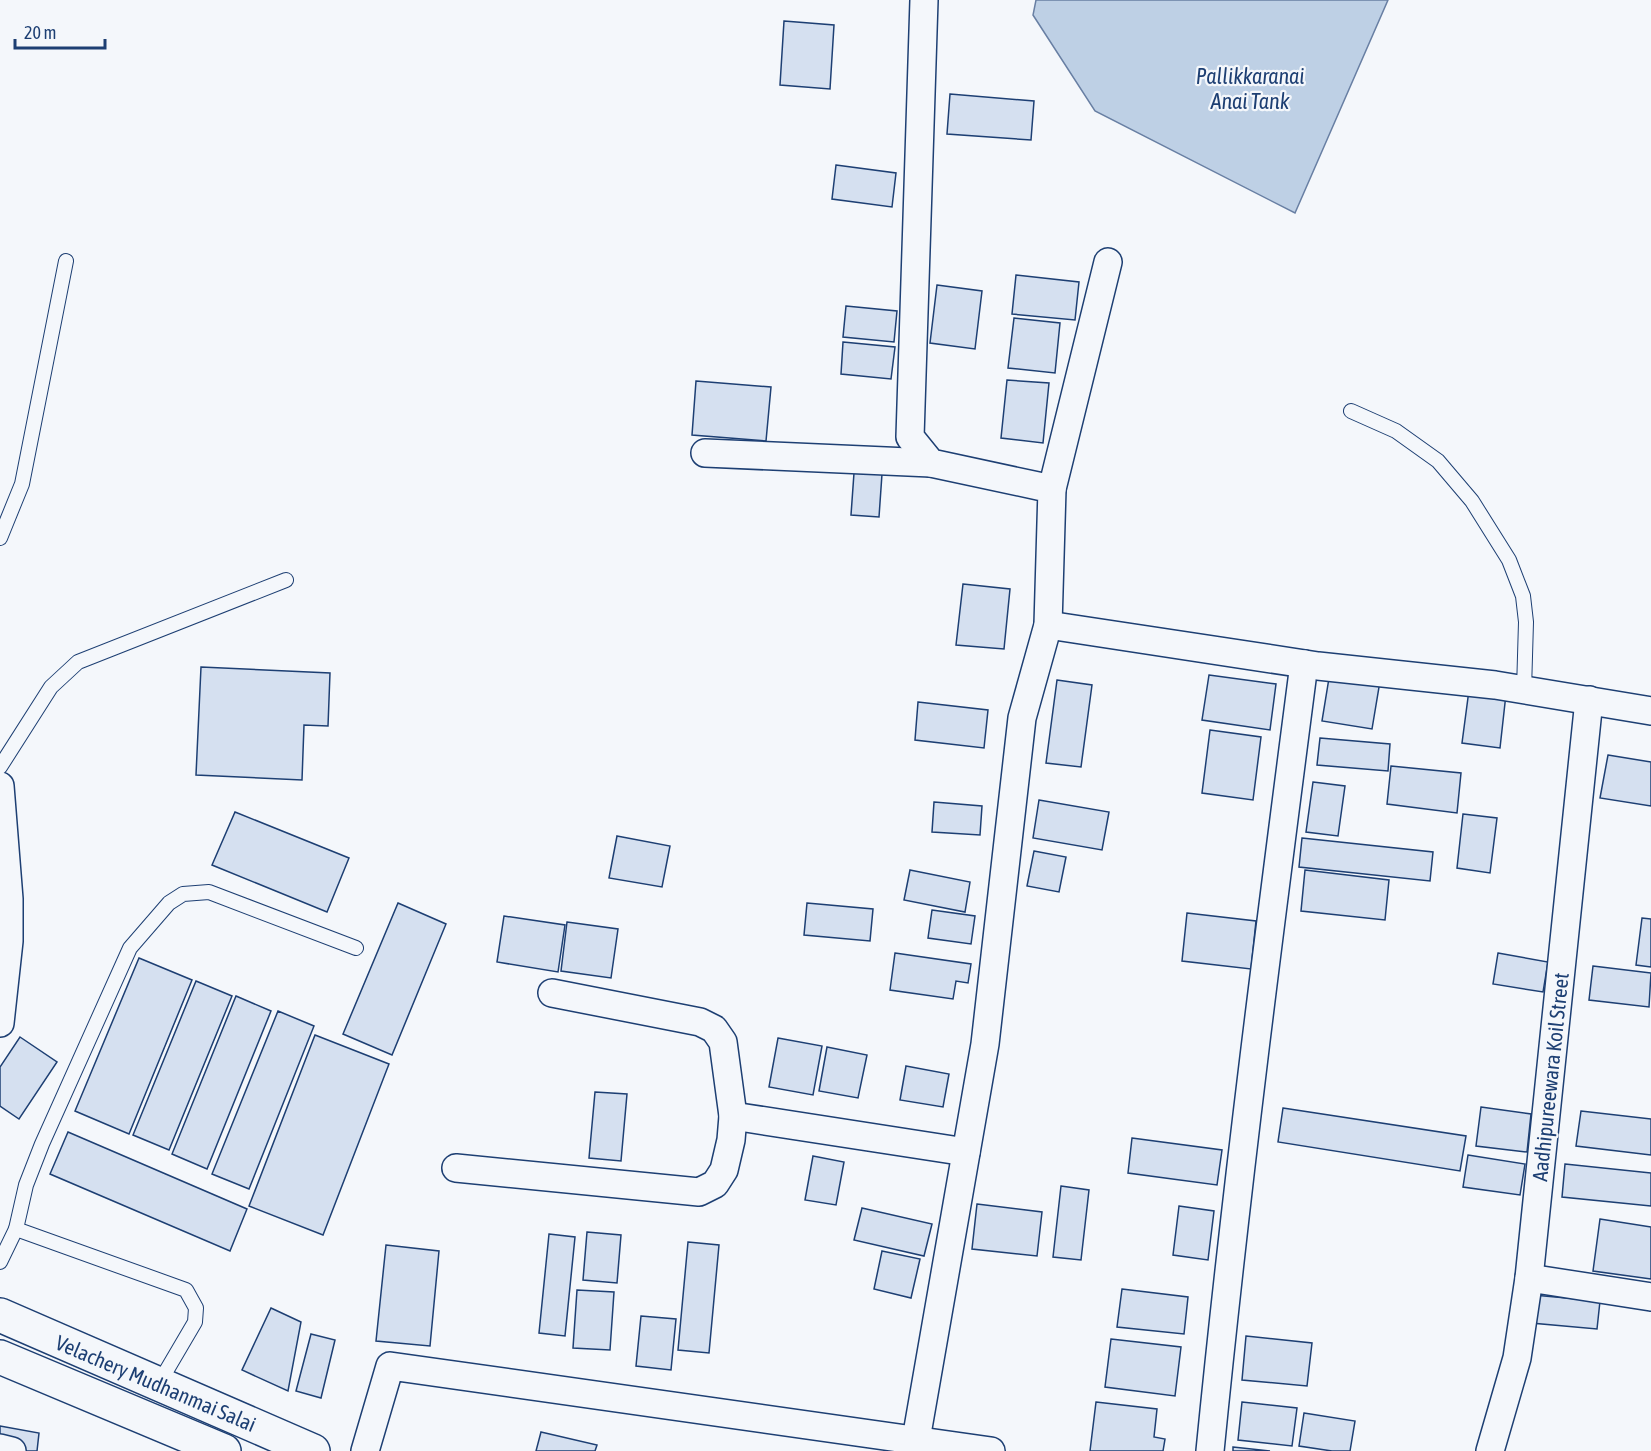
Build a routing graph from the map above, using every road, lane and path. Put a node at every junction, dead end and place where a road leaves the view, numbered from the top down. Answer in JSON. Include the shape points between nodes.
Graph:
{"nodes":[{"id":1,"x":924,"y":0,"type":"edge"},
{"id":2,"x":66,"y":261,"type":"dead end"},
{"id":3,"x":1108,"y":262,"type":"dead end"},
{"id":4,"x":1351,"y":411,"type":"dead end"},
{"id":5,"x":705,"y":453,"type":"dead end"},
{"id":6,"x":931,"y":463,"type":"junction"},
{"id":7,"x":1052,"y":489,"type":"junction"},
{"id":8,"x":0,"y":538,"type":"edge"},
{"id":9,"x":286,"y":580,"type":"dead end"},
{"id":10,"x":1048,"y":625,"type":"junction"},
{"id":11,"x":1304,"y":664,"type":"junction"},
{"id":12,"x":1524,"y":690,"type":"junction"},
{"id":13,"x":1589,"y":700,"type":"junction"},
{"id":14,"x":1651,"y":711,"type":"edge"},
{"id":15,"x":0,"y":767,"type":"edge"},
{"id":16,"x":0,"y":786,"type":"edge"},
{"id":17,"x":356,"y":948,"type":"dead end"},
{"id":18,"x":552,"y":993,"type":"dead end"},
{"id":19,"x":0,"y":1023,"type":"edge"},
{"id":20,"x":733,"y":1116,"type":"junction"},
{"id":21,"x":966,"y":1152,"type":"junction"},
{"id":22,"x":456,"y":1168,"type":"dead end"},
{"id":23,"x":16,"y":1229,"type":"junction"},
{"id":24,"x":0,"y":1262,"type":"edge"},
{"id":25,"x":1529,"y":1278,"type":"junction"},
{"id":26,"x":1651,"y":1297,"type":"edge"},
{"id":27,"x":0,"y":1316,"type":"edge"},
{"id":28,"x":0,"y":1357,"type":"edge"},
{"id":29,"x":158,"y":1385,"type":"junction"},
{"id":30,"x":915,"y":1446,"type":"edge"},
{"id":31,"x":0,"y":1448,"type":"edge"},
{"id":32,"x":12,"y":1451,"type":"edge"},
{"id":33,"x":224,"y":1451,"type":"edge"},
{"id":34,"x":313,"y":1451,"type":"edge"},
{"id":35,"x":365,"y":1451,"type":"edge"},
{"id":36,"x":991,"y":1451,"type":"edge"},
{"id":37,"x":1210,"y":1451,"type":"edge"},
{"id":38,"x":1490,"y":1451,"type":"edge"}],
"edges":[{"from":1,"to":6,"type":"street","via":[[910,437]]},
{"from":2,"to":8,"type":"lane","via":[[22,484]]},
{"from":3,"to":7,"type":"street"},
{"from":4,"to":12,"type":"lane","via":[[1395,431],[1438,461],[1472,501],[1509,560],[1524,596]]},
{"from":5,"to":6,"type":"street"},
{"from":6,"to":7,"type":"street"},
{"from":7,"to":10,"type":"street"},
{"from":9,"to":15,"type":"lane","via":[[78,662],[51,687]]},
{"from":10,"to":11,"type":"street"},
{"from":10,"to":21,"type":"street","via":[[1022,718],[985,1044]]},
{"from":11,"to":12,"type":"street"},
{"from":11,"to":37,"type":"street","via":[[1255,1042]]},
{"from":12,"to":13,"type":"street"},
{"from":13,"to":14,"type":"street"},
{"from":13,"to":25,"type":"street","name":"Aadhipureewara Koil Street"},
{"from":16,"to":19,"type":"street","via":[[9,941]]},
{"from":17,"to":23,"type":"lane","via":[[209,892],[183,894],[169,903],[130,948],[42,1144],[26,1185]]},
{"from":18,"to":20,"type":"street","via":[[700,1022],[714,1029],[723,1042]]},
{"from":20,"to":21,"type":"street"},
{"from":20,"to":22,"type":"street","via":[[724,1170],[715,1184],[699,1192]]},
{"from":21,"to":30,"type":"street"},
{"from":23,"to":24,"type":"lane"},
{"from":23,"to":29,"type":"lane","via":[[186,1290],[196,1308],[195,1322]]},
{"from":25,"to":26,"type":"street"},
{"from":25,"to":38,"type":"street","name":"Aadhipureewara Koil Street","via":[[1517,1358]]},
{"from":27,"to":29,"type":"main road","name":"Velachery Mudhanmai Salai"},
{"from":28,"to":33,"type":"main road","name":"Velachery Mudhanmai Salai"},
{"from":29,"to":34,"type":"main road","name":"Velachery Mudhanmai Salai"},
{"from":30,"to":35,"type":"street","via":[[390,1366]]},
{"from":30,"to":36,"type":"street"},
{"from":31,"to":32,"type":"street"}]}
